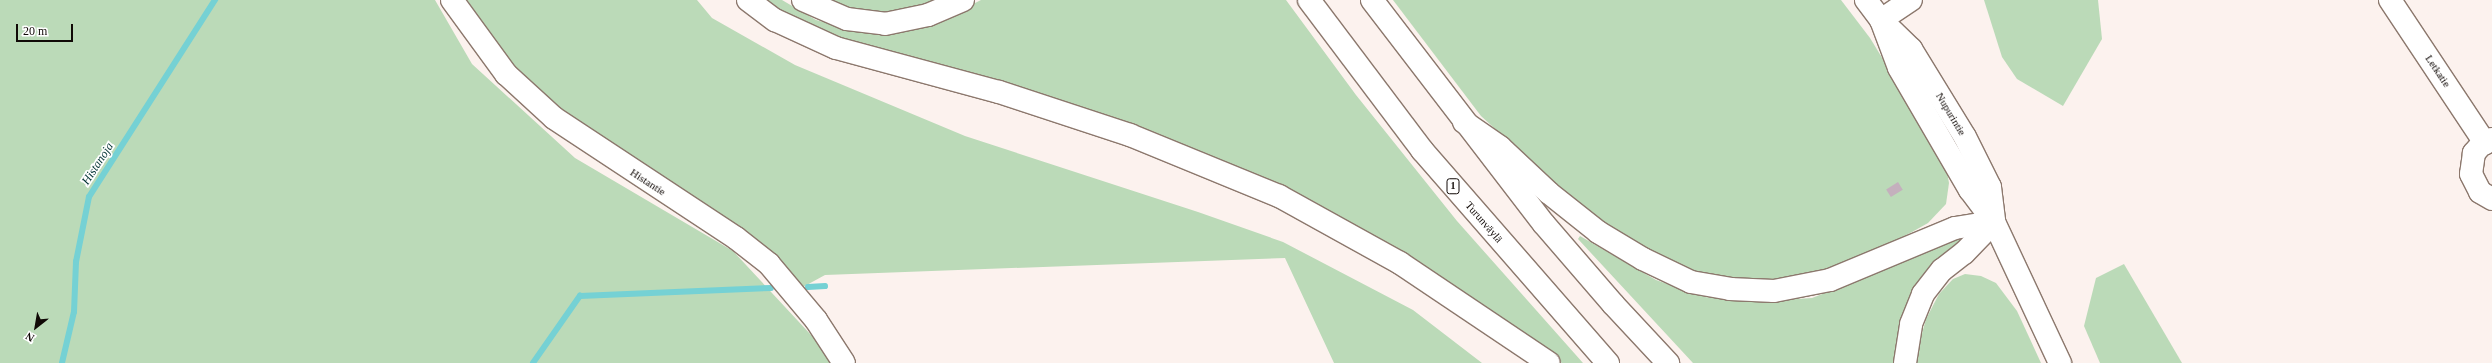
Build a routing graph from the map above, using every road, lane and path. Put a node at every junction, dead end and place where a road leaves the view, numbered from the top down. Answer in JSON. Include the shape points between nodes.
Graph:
{"nodes":[{"id":1,"x":452,"y":0,"type":"edge"},
{"id":2,"x":748,"y":0,"type":"edge"},
{"id":3,"x":802,"y":0,"type":"edge"},
{"id":4,"x":963,"y":0,"type":"edge"},
{"id":5,"x":1309,"y":0,"type":"edge"},
{"id":6,"x":1372,"y":0,"type":"edge"},
{"id":7,"x":1866,"y":0,"type":"edge"},
{"id":8,"x":1911,"y":0,"type":"edge"},
{"id":9,"x":2390,"y":0,"type":"edge"},
{"id":10,"x":1881,"y":20,"type":"junction"},
{"id":11,"x":1464,"y":122,"type":"junction"},
{"id":12,"x":2489,"y":141,"type":"edge"},
{"id":13,"x":2492,"y":199,"type":"edge"},
{"id":14,"x":1994,"y":222,"type":"junction"},
{"id":15,"x":844,"y":363,"type":"edge"},
{"id":16,"x":1549,"y":363,"type":"edge"},
{"id":17,"x":1608,"y":363,"type":"edge"},
{"id":18,"x":1668,"y":363,"type":"edge"},
{"id":19,"x":1905,"y":363,"type":"edge"},
{"id":20,"x":2060,"y":363,"type":"edge"}],
"edges":[{"from":1,"to":15,"type":"main road","name":"Histantie","via":[[506,74],[554,118],[736,238],[769,264],[799,297]]},
{"from":2,"to":16,"type":"main road","via":[[775,20],[836,48],[999,92],[1130,135],[1279,196],[1400,263]]},
{"from":3,"to":4,"type":"main road","via":[[847,19],[885,24],[928,15]]},
{"from":5,"to":17,"type":"main road","name":"Turunväylä","number":"1","via":[[1422,150]]},
{"from":6,"to":11,"type":"main road"},
{"from":7,"to":10,"type":"main road","name":"Nupurintie"},
{"from":8,"to":10,"type":"main road"},
{"from":9,"to":12,"type":"main road","name":"Letkatie"},
{"from":10,"to":14,"type":"main road","name":"Nupurintie","via":[[1910,49],[1965,137],[1990,187]]},
{"from":11,"to":14,"type":"main road","via":[[1500,146],[1549,193],[1598,232],[1643,260],[1691,282],[1730,289],[1774,291],[1830,280],[1955,228]]},
{"from":11,"to":18,"type":"main road","via":[[1544,224]]},
{"from":12,"to":13,"type":"main road","via":[[2474,153],[2471,174],[2480,192]]},
{"from":14,"to":19,"type":"main road","via":[[1964,253],[1942,270],[1924,294],[1910,324]]},
{"from":14,"to":20,"type":"main road","name":"Nupurintie"}]}
